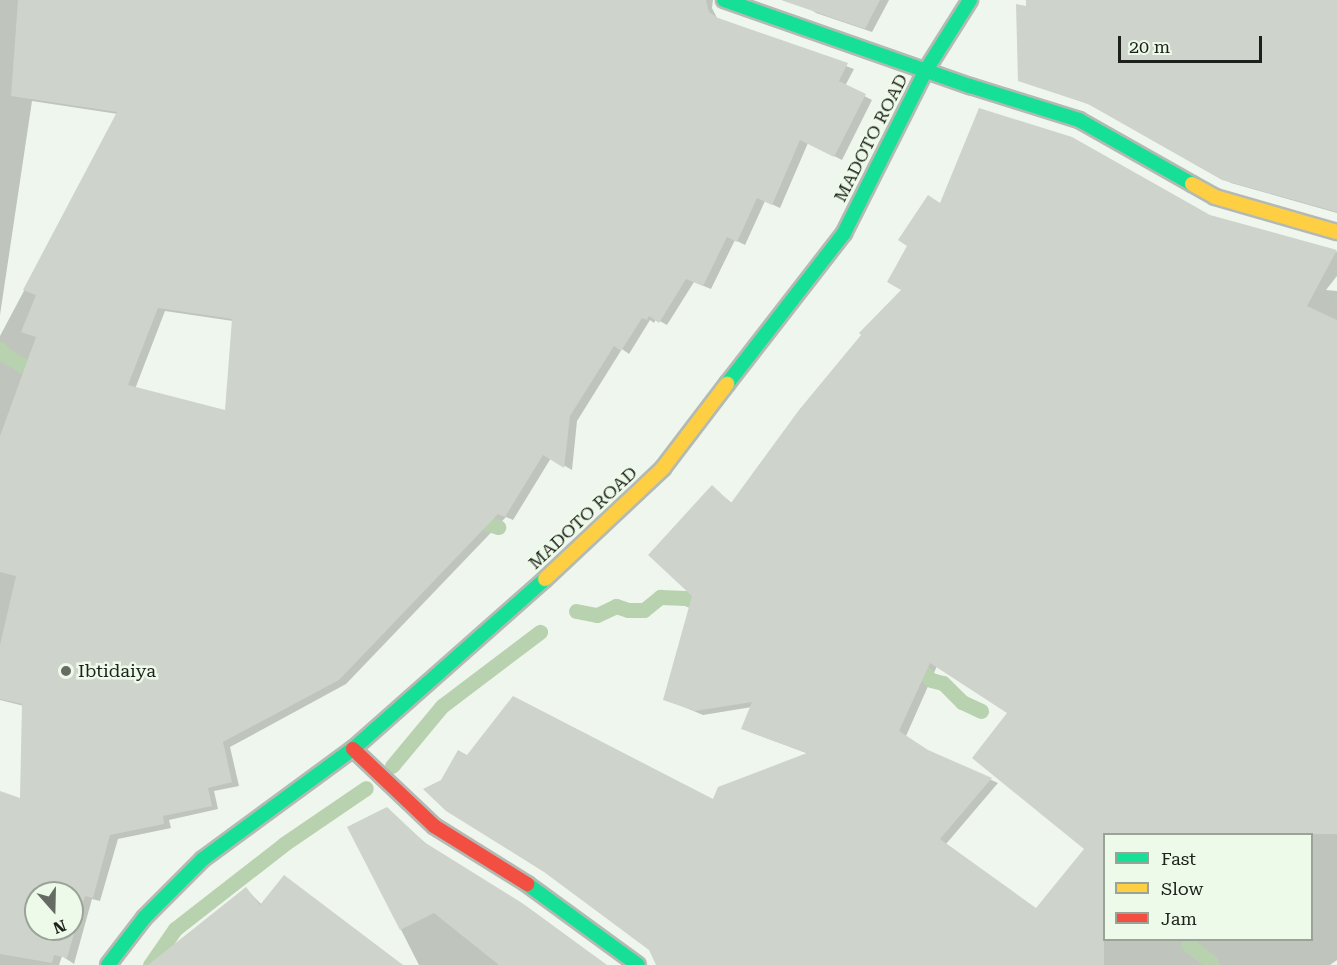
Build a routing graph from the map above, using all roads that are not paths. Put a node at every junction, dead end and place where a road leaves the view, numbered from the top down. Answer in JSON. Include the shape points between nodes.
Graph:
{"nodes":[{"id":1,"x":724,"y":0,"type":"edge"},
{"id":2,"x":970,"y":0,"type":"edge"},
{"id":3,"x":926,"y":70,"type":"junction"},
{"id":4,"x":1337,"y":232,"type":"edge"},
{"id":5,"x":353,"y":749,"type":"junction"},
{"id":6,"x":108,"y":965,"type":"edge"},
{"id":7,"x":638,"y":965,"type":"edge"}],
"edges":[{"from":1,"to":3,"type":"main road"},
{"from":2,"to":3,"type":"main road","name":"MADOTO ROAD"},
{"from":3,"to":4,"type":"main road","via":[[1079,120],[1215,197]]},
{"from":3,"to":5,"type":"main road","name":"MADOTO ROAD","via":[[844,233],[663,468],[532,591]]},
{"from":5,"to":6,"type":"main road","name":"MADOTO ROAD","via":[[203,860],[144,918]]},
{"from":5,"to":7,"type":"main road","via":[[434,826],[533,887]]}]}
